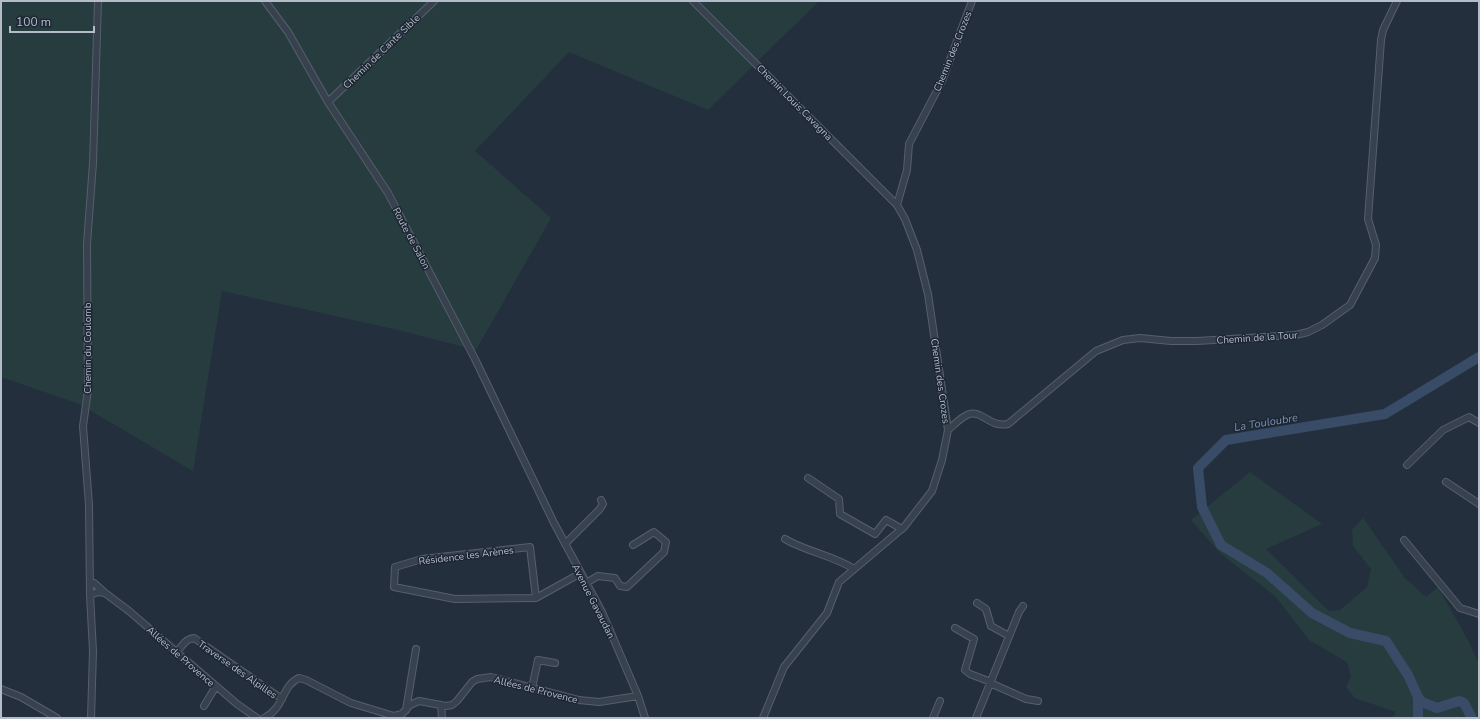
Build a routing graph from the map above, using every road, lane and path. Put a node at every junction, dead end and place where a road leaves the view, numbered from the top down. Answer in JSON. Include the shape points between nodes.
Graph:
{"nodes":[{"id":1,"x":98,"y":1,"type":"edge"},
{"id":2,"x":265,"y":1,"type":"edge"},
{"id":3,"x":434,"y":1,"type":"edge"},
{"id":4,"x":693,"y":1,"type":"edge"},
{"id":5,"x":972,"y":1,"type":"edge"},
{"id":6,"x":1397,"y":1,"type":"edge"},
{"id":7,"x":328,"y":102,"type":"junction"},
{"id":8,"x":897,"y":205,"type":"junction"},
{"id":9,"x":1479,"y":423,"type":"edge"},
{"id":10,"x":948,"y":430,"type":"junction"},
{"id":11,"x":1407,"y":465,"type":"dead end"},
{"id":12,"x":808,"y":478,"type":"dead end"},
{"id":13,"x":1446,"y":482,"type":"dead end"},
{"id":14,"x":537,"y":486,"type":"joint"},
{"id":15,"x":601,"y":500,"type":"dead end"},
{"id":16,"x":1479,"y":504,"type":"edge"},
{"id":17,"x":902,"y":529,"type":"junction"},
{"id":18,"x":785,"y":539,"type":"dead end"},
{"id":19,"x":1404,"y":540,"type":"dead end"},
{"id":20,"x":565,"y":544,"type":"junction"},
{"id":21,"x":633,"y":545,"type":"dead end"},
{"id":22,"x":854,"y":569,"type":"junction"},
{"id":23,"x":581,"y":573,"type":"junction"},
{"id":24,"x":586,"y":583,"type":"junction"},
{"id":25,"x":90,"y":584,"type":"junction"},
{"id":26,"x":105,"y":593,"type":"junction"},
{"id":27,"x":90,"y":595,"type":"junction"},
{"id":28,"x":536,"y":598,"type":"junction"},
{"id":29,"x":977,"y":603,"type":"dead end"},
{"id":30,"x":1023,"y":606,"type":"dead end"},
{"id":31,"x":1479,"y":614,"type":"edge"},
{"id":32,"x":955,"y":628,"type":"dead end"},
{"id":33,"x":1008,"y":636,"type":"junction"},
{"id":34,"x":416,"y":649,"type":"dead end"},
{"id":35,"x":177,"y":652,"type":"junction"},
{"id":36,"x":555,"y":663,"type":"dead end"},
{"id":37,"x":990,"y":682,"type":"junction"},
{"id":38,"x":216,"y":686,"type":"junction"},
{"id":39,"x":532,"y":688,"type":"junction"},
{"id":40,"x":1,"y":689,"type":"edge"},
{"id":41,"x":638,"y":696,"type":"junction"},
{"id":42,"x":282,"y":699,"type":"junction"},
{"id":43,"x":940,"y":701,"type":"dead end"},
{"id":44,"x":1038,"y":701,"type":"dead end"},
{"id":45,"x":441,"y":705,"type":"junction"},
{"id":46,"x":204,"y":706,"type":"dead end"},
{"id":47,"x":405,"y":711,"type":"junction"},
{"id":48,"x":57,"y":718,"type":"edge"},
{"id":49,"x":91,"y":718,"type":"edge"},
{"id":50,"x":257,"y":718,"type":"edge"},
{"id":51,"x":264,"y":718,"type":"edge"},
{"id":52,"x":442,"y":718,"type":"edge"},
{"id":53,"x":645,"y":718,"type":"edge"},
{"id":54,"x":763,"y":718,"type":"edge"},
{"id":55,"x":933,"y":718,"type":"edge"},
{"id":56,"x":976,"y":718,"type":"edge"}],
"edges":[{"from":1,"to":25,"type":"street","name":"Chemin du Coulomb","via":[[93,163],[86,244],[88,390],[83,426],[89,505]]},
{"from":2,"to":7,"type":"street","name":"Route de Salon","via":[[288,32]]},
{"from":3,"to":7,"type":"street","name":"Chemin de Cante Sible"},
{"from":4,"to":8,"type":"street","name":"Chemin Louis Cavagna"},
{"from":5,"to":8,"type":"street","name":"Chemin des Crozes","via":[[942,81],[909,144],[907,170]]},
{"from":6,"to":10,"type":"street","name":"Chemin de la Tour","via":[[1381,40],[1368,219],[1377,251],[1374,262],[1367,270],[1350,305],[1322,325],[1296,335],[1198,341],[1140,338],[1123,340],[1096,351],[1008,424],[996,425],[977,414],[972,414],[962,418]]},
{"from":7,"to":14,"type":"street","name":"Route de Salon","via":[[388,193],[475,359]]},
{"from":8,"to":10,"type":"street","name":"Chemin des Crozes","via":[[917,250],[928,294]]},
{"from":9,"to":11,"type":"street","via":[[1469,417],[1443,430]]},
{"from":10,"to":17,"type":"street","name":"Chemin des Crozes","via":[[937,481]]},
{"from":12,"to":17,"type":"street","via":[[839,499],[840,514],[875,534],[886,520]]},
{"from":13,"to":16,"type":"street"},
{"from":14,"to":20,"type":"street","name":"Avenue Gavaudan"},
{"from":15,"to":20,"type":"street","via":[[603,504],[599,510]]},
{"from":17,"to":22,"type":"street","name":"Chemin des Crozes"},
{"from":18,"to":22,"type":"street","via":[[805,550],[841,561]]},
{"from":19,"to":31,"type":"street","via":[[1460,608]]},
{"from":20,"to":23,"type":"street","name":"Avenue Gavaudan"},
{"from":21,"to":24,"type":"street","via":[[654,532],[666,542],[664,552],[627,587],[620,586],[615,578],[598,576]]},
{"from":22,"to":54,"type":"street","name":"Chemin des Crozes","via":[[839,582],[827,613],[784,667]]},
{"from":23,"to":24,"type":"street","name":"Avenue Gavaudan"},
{"from":23,"to":28,"type":"street","name":"Résidence les Arènes"},
{"from":24,"to":41,"type":"street","name":"Avenue Gavaudan","via":[[602,612]]},
{"from":25,"to":26,"type":"street","name":"Allées de Provence","via":[[94,583]]},
{"from":25,"to":27,"type":"street","name":"Chemin du Coulomb"},
{"from":26,"to":27,"type":"street"},
{"from":26,"to":35,"type":"street","name":"Allées de Provence"},
{"from":27,"to":49,"type":"street","name":"Chemin du Coulomb","via":[[93,652]]},
{"from":28,"to":28,"type":"street","name":"Résidence les Arènes","via":[[530,547],[422,559],[395,566],[394,587],[455,599]]},
{"from":29,"to":33,"type":"street","via":[[986,609],[991,626]]},
{"from":30,"to":33,"type":"street"},
{"from":32,"to":37,"type":"street","via":[[974,639],[965,670]]},
{"from":33,"to":37,"type":"street"},
{"from":34,"to":47,"type":"street"},
{"from":35,"to":38,"type":"street","name":"Allées de Provence"},
{"from":35,"to":42,"type":"street","name":"Traverse des Alpilles","via":[[189,638],[194,638]]},
{"from":36,"to":39,"type":"street","via":[[538,660]]},
{"from":37,"to":44,"type":"street","via":[[1026,699]]},
{"from":37,"to":56,"type":"street"},
{"from":38,"to":46,"type":"street"},
{"from":38,"to":50,"type":"street","name":"Allées de Provence"},
{"from":39,"to":41,"type":"street","name":"Allées de Provence","via":[[579,700],[599,702]]},
{"from":39,"to":45,"type":"street","name":"Allées de Provence","via":[[491,677],[477,679],[452,705]]},
{"from":40,"to":48,"type":"street","via":[[21,696]]},
{"from":41,"to":53,"type":"street","name":"Avenue Gavaudan"},
{"from":42,"to":47,"type":"street","via":[[288,687],[299,678],[369,710],[394,716]]},
{"from":42,"to":51,"type":"street","via":[[274,713]]},
{"from":43,"to":55,"type":"street"},
{"from":45,"to":47,"type":"street","via":[[419,700]]},
{"from":45,"to":52,"type":"street"}]}
